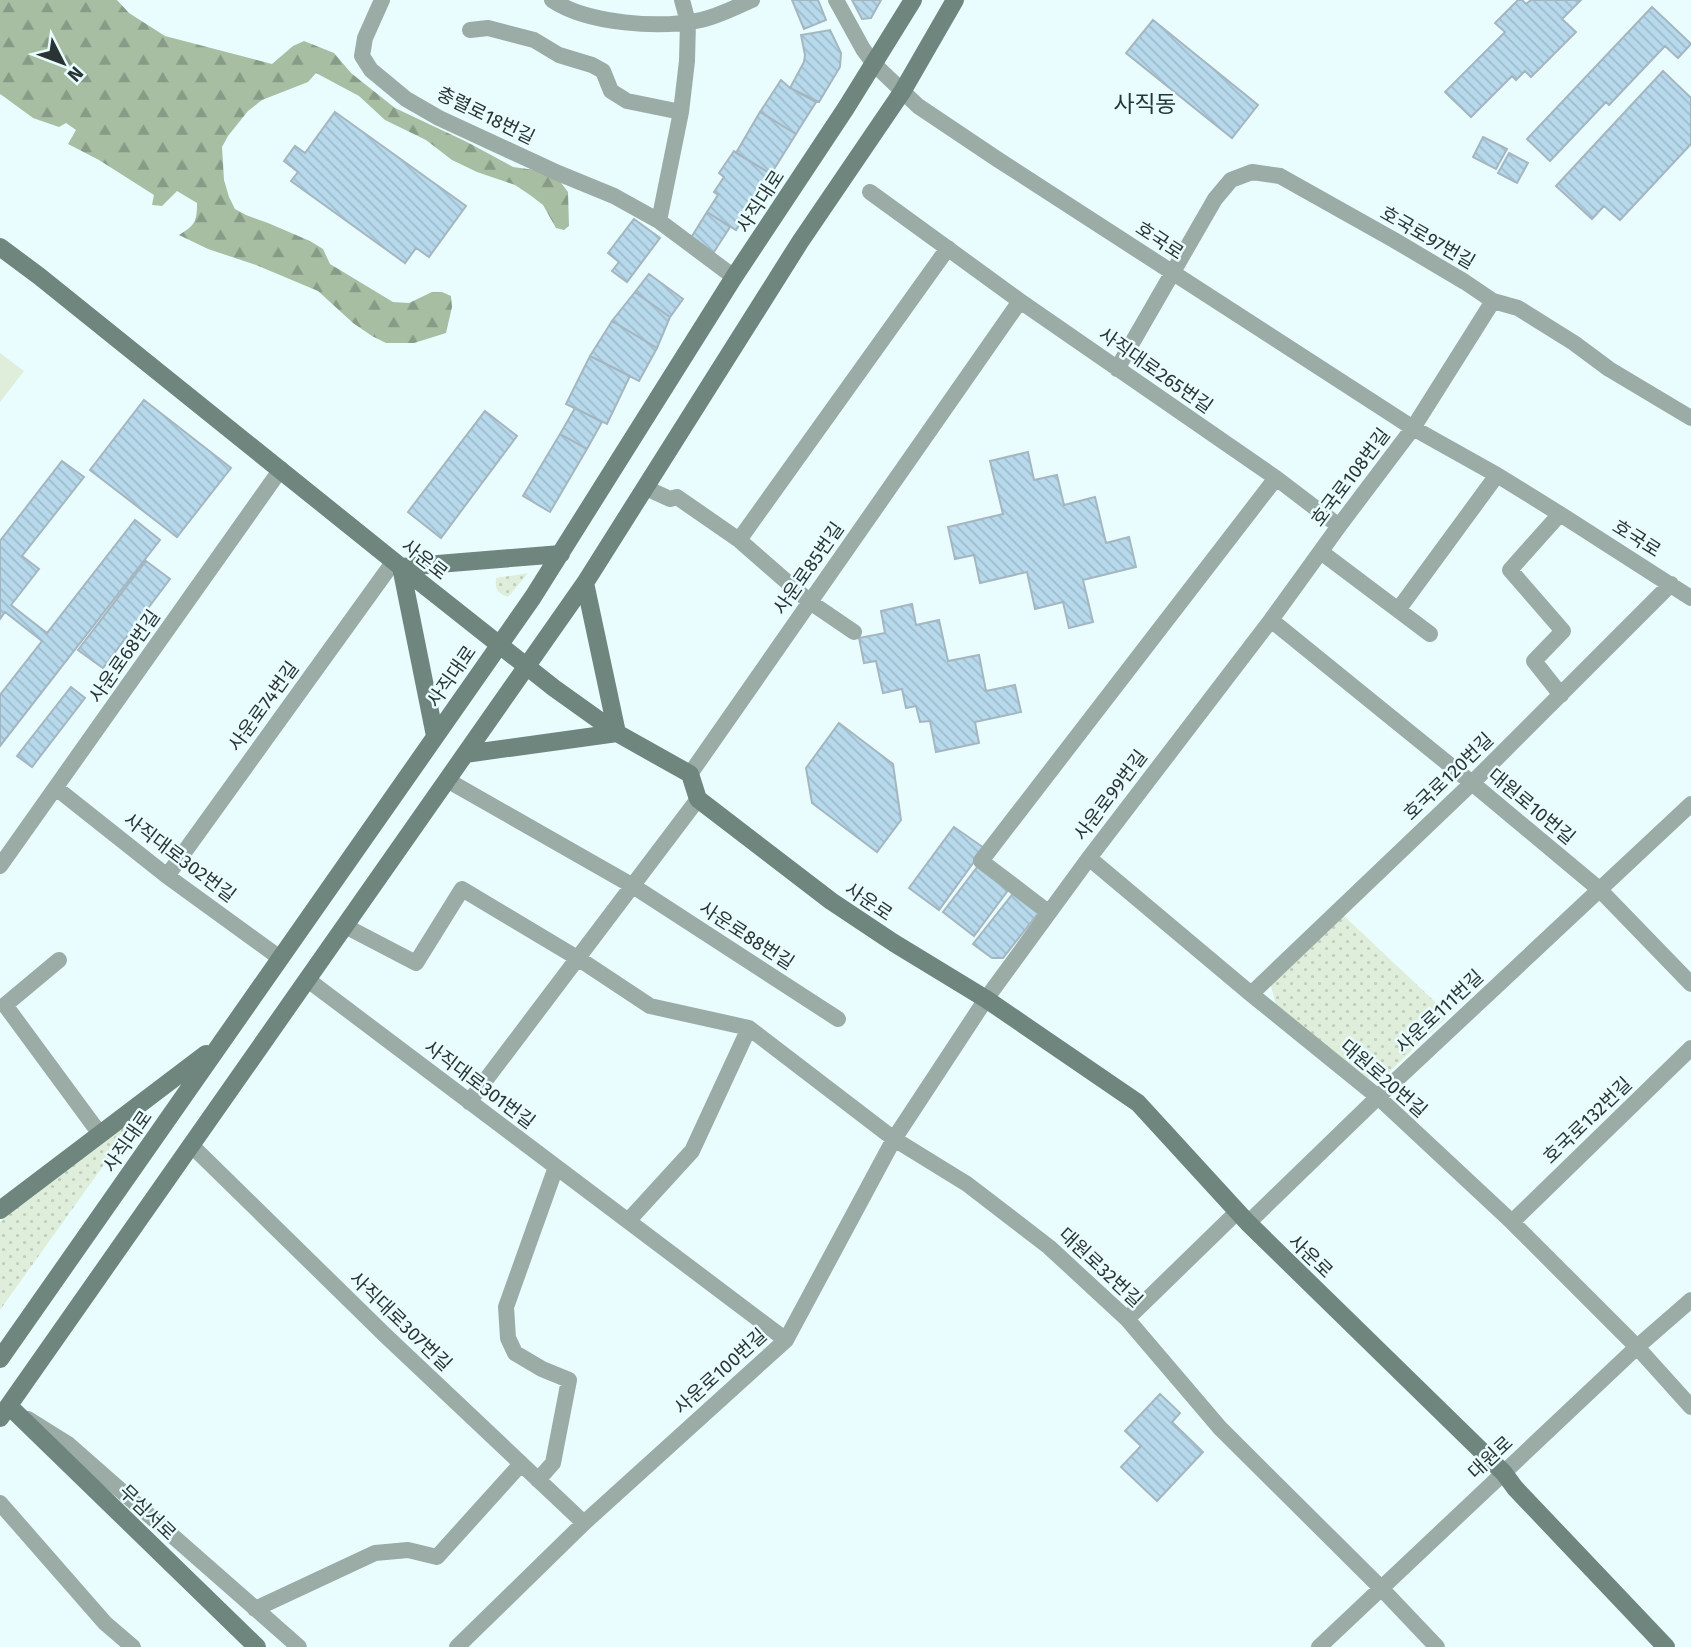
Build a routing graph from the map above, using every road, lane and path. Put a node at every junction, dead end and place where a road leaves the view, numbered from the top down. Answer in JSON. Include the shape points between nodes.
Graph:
{"nodes":[{"id":1,"x":382,"y":0,"type":"edge"},
{"id":2,"x":552,"y":0,"type":"edge"},
{"id":3,"x":682,"y":0,"type":"edge"},
{"id":4,"x":752,"y":0,"type":"edge"},
{"id":5,"x":836,"y":0,"type":"edge"},
{"id":6,"x":913,"y":0,"type":"edge"},
{"id":7,"x":955,"y":0,"type":"edge"},
{"id":8,"x":688,"y":22,"type":"junction"},
{"id":9,"x":470,"y":30,"type":"dead end"},
{"id":10,"x":874,"y":64,"type":"junction"},
{"id":11,"x":902,"y":92,"type":"junction"},
{"id":12,"x":681,"y":112,"type":"junction"},
{"id":13,"x":870,"y":192,"type":"dead end"},
{"id":14,"x":659,"y":221,"type":"junction"},
{"id":15,"x":0,"y":247,"type":"edge"},
{"id":16,"x":948,"y":248,"type":"junction"},
{"id":17,"x":1173,"y":273,"type":"junction"},
{"id":18,"x":734,"y":277,"type":"junction"},
{"id":19,"x":1020,"y":301,"type":"junction"},
{"id":20,"x":1493,"y":301,"type":"junction"},
{"id":21,"x":1117,"y":369,"type":"junction"},
{"id":22,"x":1691,"y":418,"type":"edge"},
{"id":23,"x":1413,"y":428,"type":"junction"},
{"id":24,"x":281,"y":470,"type":"junction"},
{"id":25,"x":1497,"y":475,"type":"junction"},
{"id":26,"x":1276,"y":478,"type":"junction"},
{"id":27,"x":646,"y":488,"type":"junction"},
{"id":28,"x":1560,"y":514,"type":"junction"},
{"id":29,"x":1339,"y":526,"type":"junction"},
{"id":30,"x":739,"y":540,"type":"junction"},
{"id":31,"x":1321,"y":552,"type":"junction"},
{"id":32,"x":561,"y":554,"type":"junction"},
{"id":33,"x":397,"y":564,"type":"junction"},
{"id":34,"x":585,"y":583,"type":"junction"},
{"id":35,"x":1671,"y":584,"type":"junction"},
{"id":36,"x":1691,"y":598,"type":"edge"},
{"id":37,"x":810,"y":602,"type":"junction"},
{"id":38,"x":1398,"y":610,"type":"junction"},
{"id":39,"x":1271,"y":620,"type":"junction"},
{"id":40,"x":854,"y":632,"type":"dead end"},
{"id":41,"x":1430,"y":634,"type":"dead end"},
{"id":42,"x":499,"y":644,"type":"junction"},
{"id":43,"x":527,"y":666,"type":"junction"},
{"id":44,"x":1561,"y":695,"type":"junction"},
{"id":45,"x":617,"y":733,"type":"junction"},
{"id":46,"x":435,"y":736,"type":"junction"},
{"id":47,"x":466,"y":754,"type":"junction"},
{"id":48,"x":690,"y":774,"type":"junction"},
{"id":49,"x":447,"y":780,"type":"junction"},
{"id":50,"x":1472,"y":783,"type":"junction"},
{"id":51,"x":56,"y":788,"type":"junction"},
{"id":52,"x":698,"y":799,"type":"junction"},
{"id":53,"x":1691,"y":804,"type":"edge"},
{"id":54,"x":1089,"y":858,"type":"junction"},
{"id":55,"x":0,"y":866,"type":"edge"},
{"id":56,"x":167,"y":876,"type":"junction"},
{"id":57,"x":633,"y":886,"type":"junction"},
{"id":58,"x":1599,"y":890,"type":"junction"},
{"id":59,"x":1048,"y":912,"type":"junction"},
{"id":60,"x":345,"y":926,"type":"junction"},
{"id":61,"x":280,"y":958,"type":"junction"},
{"id":62,"x":579,"y":959,"type":"junction"},
{"id":63,"x":59,"y":960,"type":"dead end"},
{"id":64,"x":308,"y":979,"type":"junction"},
{"id":65,"x":1691,"y":984,"type":"edge"},
{"id":66,"x":1251,"y":994,"type":"junction"},
{"id":67,"x":986,"y":999,"type":"junction"},
{"id":68,"x":838,"y":1019,"type":"dead end"},
{"id":69,"x":749,"y":1028,"type":"junction"},
{"id":70,"x":220,"y":1044,"type":"junction"},
{"id":71,"x":1691,"y":1048,"type":"edge"},
{"id":72,"x":1378,"y":1097,"type":"junction"},
{"id":73,"x":469,"y":1102,"type":"junction"},
{"id":74,"x":100,"y":1135,"type":"junction"},
{"id":75,"x":894,"y":1139,"type":"junction"},
{"id":76,"x":191,"y":1145,"type":"junction"},
{"id":77,"x":556,"y":1167,"type":"junction"},
{"id":78,"x":0,"y":1210,"type":"edge"},
{"id":79,"x":1242,"y":1217,"type":"junction"},
{"id":80,"x":628,"y":1221,"type":"junction"},
{"id":81,"x":1512,"y":1222,"type":"junction"},
{"id":82,"x":1691,"y":1300,"type":"edge"},
{"id":83,"x":1127,"y":1319,"type":"junction"},
{"id":84,"x":786,"y":1340,"type":"junction"},
{"id":85,"x":1637,"y":1348,"type":"junction"},
{"id":86,"x":0,"y":1359,"type":"edge"},
{"id":87,"x":1691,"y":1408,"type":"edge"},
{"id":88,"x":4,"y":1412,"type":"edge"},
{"id":89,"x":521,"y":1464,"type":"junction"},
{"id":90,"x":1504,"y":1473,"type":"junction"},
{"id":91,"x":538,"y":1480,"type":"junction"},
{"id":92,"x":0,"y":1503,"type":"edge"},
{"id":93,"x":584,"y":1523,"type":"junction"},
{"id":94,"x":1380,"y":1587,"type":"junction"},
{"id":95,"x":255,"y":1609,"type":"junction"},
{"id":96,"x":133,"y":1647,"type":"edge"},
{"id":97,"x":257,"y":1647,"type":"edge"},
{"id":98,"x":299,"y":1647,"type":"edge"},
{"id":99,"x":457,"y":1647,"type":"edge"},
{"id":100,"x":1319,"y":1647,"type":"edge"},
{"id":101,"x":1437,"y":1647,"type":"edge"},
{"id":102,"x":1666,"y":1647,"type":"edge"}],
"edges":[{"from":1,"to":14,"type":"street","name":"충렬로18번길","via":[[362,56],[371,70],[405,99]]},
{"from":2,"to":8,"type":"street","via":[[608,21]]},
{"from":3,"to":8,"type":"street"},
{"from":4,"to":8,"type":"street"},
{"from":5,"to":10,"type":"street","name":"호국로"},
{"from":6,"to":10,"type":"street","name":"사직대로"},
{"from":7,"to":11,"type":"street"},
{"from":8,"to":12,"type":"street"},
{"from":9,"to":12,"type":"street","via":[[488,28],[534,40],[603,71],[611,91],[627,101]]},
{"from":10,"to":11,"type":"street","name":"호국로"},
{"from":10,"to":18,"type":"street","name":"사직대로"},
{"from":11,"to":17,"type":"street","name":"호국로"},
{"from":11,"to":27,"type":"street","via":[[800,242]]},
{"from":12,"to":14,"type":"street"},
{"from":13,"to":16,"type":"street","name":"사직대로265번길"},
{"from":14,"to":18,"type":"street"},
{"from":15,"to":24,"type":"street","name":"사운로"},
{"from":16,"to":19,"type":"street","name":"사직대로265번길"},
{"from":16,"to":30,"type":"street"},
{"from":17,"to":20,"type":"street","name":"호국로97번길","via":[[1214,199],[1231,180],[1252,172],[1280,176]]},
{"from":17,"to":21,"type":"street","name":"호국로97번길"},
{"from":17,"to":23,"type":"street","name":"호국로"},
{"from":18,"to":32,"type":"street","name":"사직대로"},
{"from":19,"to":21,"type":"street","name":"사직대로265번길"},
{"from":19,"to":37,"type":"street","name":"사운로85번길"},
{"from":20,"to":22,"type":"street","name":"호국로97번길","via":[[1518,308]]},
{"from":20,"to":23,"type":"street","name":"호국로108번길"},
{"from":21,"to":26,"type":"street","name":"사직대로265번길"},
{"from":23,"to":25,"type":"street","name":"호국로"},
{"from":23,"to":29,"type":"street","name":"호국로108번길"},
{"from":24,"to":33,"type":"street","name":"사운로"},
{"from":24,"to":51,"type":"street","name":"사운로68번길"},
{"from":25,"to":28,"type":"street","name":"호국로"},
{"from":25,"to":38,"type":"street"},
{"from":26,"to":29,"type":"street","name":"사직대로265번길"},
{"from":26,"to":59,"type":"street","via":[[981,861]]},
{"from":27,"to":30,"type":"street","via":[[677,498]]},
{"from":27,"to":34,"type":"street"},
{"from":28,"to":35,"type":"street","name":"호국로"},
{"from":28,"to":44,"type":"street","via":[[1510,570],[1563,631],[1534,661]]},
{"from":29,"to":31,"type":"street","name":"호국로108번길"},
{"from":30,"to":37,"type":"street"},
{"from":31,"to":38,"type":"street","name":"호국로108번길"},
{"from":31,"to":39,"type":"street","name":"호국로108번길"},
{"from":32,"to":33,"type":"street"},
{"from":32,"to":42,"type":"street","name":"사직대로"},
{"from":33,"to":42,"type":"street","name":"사운로"},
{"from":33,"to":46,"type":"street"},
{"from":33,"to":56,"type":"street","name":"사운로74번길"},
{"from":34,"to":43,"type":"street"},
{"from":34,"to":45,"type":"street"},
{"from":35,"to":36,"type":"street","name":"호국로"},
{"from":35,"to":44,"type":"street","name":"호국로120번길"},
{"from":37,"to":40,"type":"street"},
{"from":37,"to":48,"type":"street","name":"사운로85번길"},
{"from":38,"to":41,"type":"street","name":"호국로108번길"},
{"from":39,"to":50,"type":"street","name":"대원로10번길"},
{"from":39,"to":54,"type":"street","name":"사운로99번길"},
{"from":42,"to":43,"type":"street","name":"사운로"},
{"from":42,"to":46,"type":"street","name":"사직대로"},
{"from":43,"to":45,"type":"street","name":"사운로"},
{"from":43,"to":47,"type":"street"},
{"from":44,"to":50,"type":"street","name":"호국로120번길"},
{"from":45,"to":47,"type":"street"},
{"from":45,"to":48,"type":"street","name":"사운로"},
{"from":46,"to":61,"type":"street","name":"사직대로"},
{"from":47,"to":49,"type":"street"},
{"from":48,"to":52,"type":"street"},
{"from":49,"to":57,"type":"street"},
{"from":49,"to":60,"type":"street"},
{"from":50,"to":58,"type":"street","name":"대원로10번길"},
{"from":50,"to":66,"type":"street","name":"호국로120번길"},
{"from":51,"to":55,"type":"street","name":"사운로68번길"},
{"from":51,"to":56,"type":"street","name":"사직대로302번길"},
{"from":52,"to":57,"type":"street"},
{"from":52,"to":67,"type":"street","name":"사운로","via":[[831,901]]},
{"from":53,"to":58,"type":"street","name":"사운로111번길"},
{"from":54,"to":59,"type":"street","name":"사운로99번길"},
{"from":54,"to":66,"type":"street","name":"대원로20번길"},
{"from":56,"to":61,"type":"street","name":"사직대로302번길"},
{"from":57,"to":62,"type":"street"},
{"from":57,"to":68,"type":"street","name":"사운로88번길"},
{"from":58,"to":65,"type":"street","name":"대원로10번길"},
{"from":58,"to":72,"type":"street","name":"사운로111번길"},
{"from":59,"to":67,"type":"street","name":"사운로99번길"},
{"from":60,"to":62,"type":"street","via":[[416,963],[462,889]]},
{"from":60,"to":64,"type":"street"},
{"from":61,"to":70,"type":"street","name":"사직대로"},
{"from":62,"to":69,"type":"street","name":"대원로32번길","via":[[650,1006]]},
{"from":62,"to":73,"type":"street"},
{"from":63,"to":74,"type":"street","via":[[5,1004]]},
{"from":64,"to":73,"type":"street","name":"사직대로301번길"},
{"from":64,"to":76,"type":"street"},
{"from":66,"to":72,"type":"street","name":"대원로20번길"},
{"from":67,"to":75,"type":"street","name":"사운로100번길"},
{"from":67,"to":79,"type":"street","name":"사운로","via":[[1138,1103]]},
{"from":69,"to":75,"type":"street","name":"대원로32번길"},
{"from":69,"to":80,"type":"street","via":[[692,1152]]},
{"from":70,"to":74,"type":"street"},
{"from":70,"to":86,"type":"street","name":"사직대로"},
{"from":71,"to":81,"type":"street","name":"호국로132번길"},
{"from":72,"to":79,"type":"street","name":"사운로111번길"},
{"from":72,"to":81,"type":"street","name":"대원로20번길"},
{"from":73,"to":77,"type":"street","name":"사직대로301번길"},
{"from":74,"to":78,"type":"street"},
{"from":75,"to":83,"type":"street","name":"대원로32번길","via":[[967,1184],[1049,1247]]},
{"from":75,"to":84,"type":"street","name":"사운로100번길"},
{"from":76,"to":88,"type":"street"},
{"from":76,"to":89,"type":"street","name":"사직대로307번길"},
{"from":77,"to":80,"type":"street","name":"사직대로301번길"},
{"from":77,"to":91,"type":"street","via":[[506,1307],[508,1338],[515,1353],[569,1380],[553,1463]]},
{"from":79,"to":83,"type":"street","name":"사운로111번길"},
{"from":79,"to":90,"type":"street","name":"사운로"},
{"from":80,"to":84,"type":"street","name":"사직대로301번길"},
{"from":81,"to":85,"type":"street","name":"대원로20번길"},
{"from":82,"to":85,"type":"street","name":"대원로"},
{"from":83,"to":94,"type":"street","name":"대원로32번길","via":[[1220,1428]]},
{"from":84,"to":93,"type":"street","name":"사운로100번길"},
{"from":85,"to":87,"type":"street","name":"대원로20번길"},
{"from":85,"to":90,"type":"street","name":"대원로"},
{"from":88,"to":95,"type":"street","via":[[68,1444]]},
{"from":88,"to":97,"type":"street","name":"무심서로"},
{"from":89,"to":91,"type":"street","name":"사직대로307번길"},
{"from":89,"to":95,"type":"street","via":[[437,1557],[408,1550],[375,1553]]},
{"from":90,"to":94,"type":"street","name":"대원로"},
{"from":90,"to":102,"type":"street","name":"사운로"},
{"from":91,"to":93,"type":"street","name":"사직대로307번길"},
{"from":92,"to":96,"type":"street","via":[[104,1623]]},
{"from":93,"to":99,"type":"street","name":"사운로100번길"},
{"from":94,"to":100,"type":"street","name":"대원로"},
{"from":94,"to":101,"type":"street","name":"대원로32번길"},
{"from":95,"to":98,"type":"street"}]}
